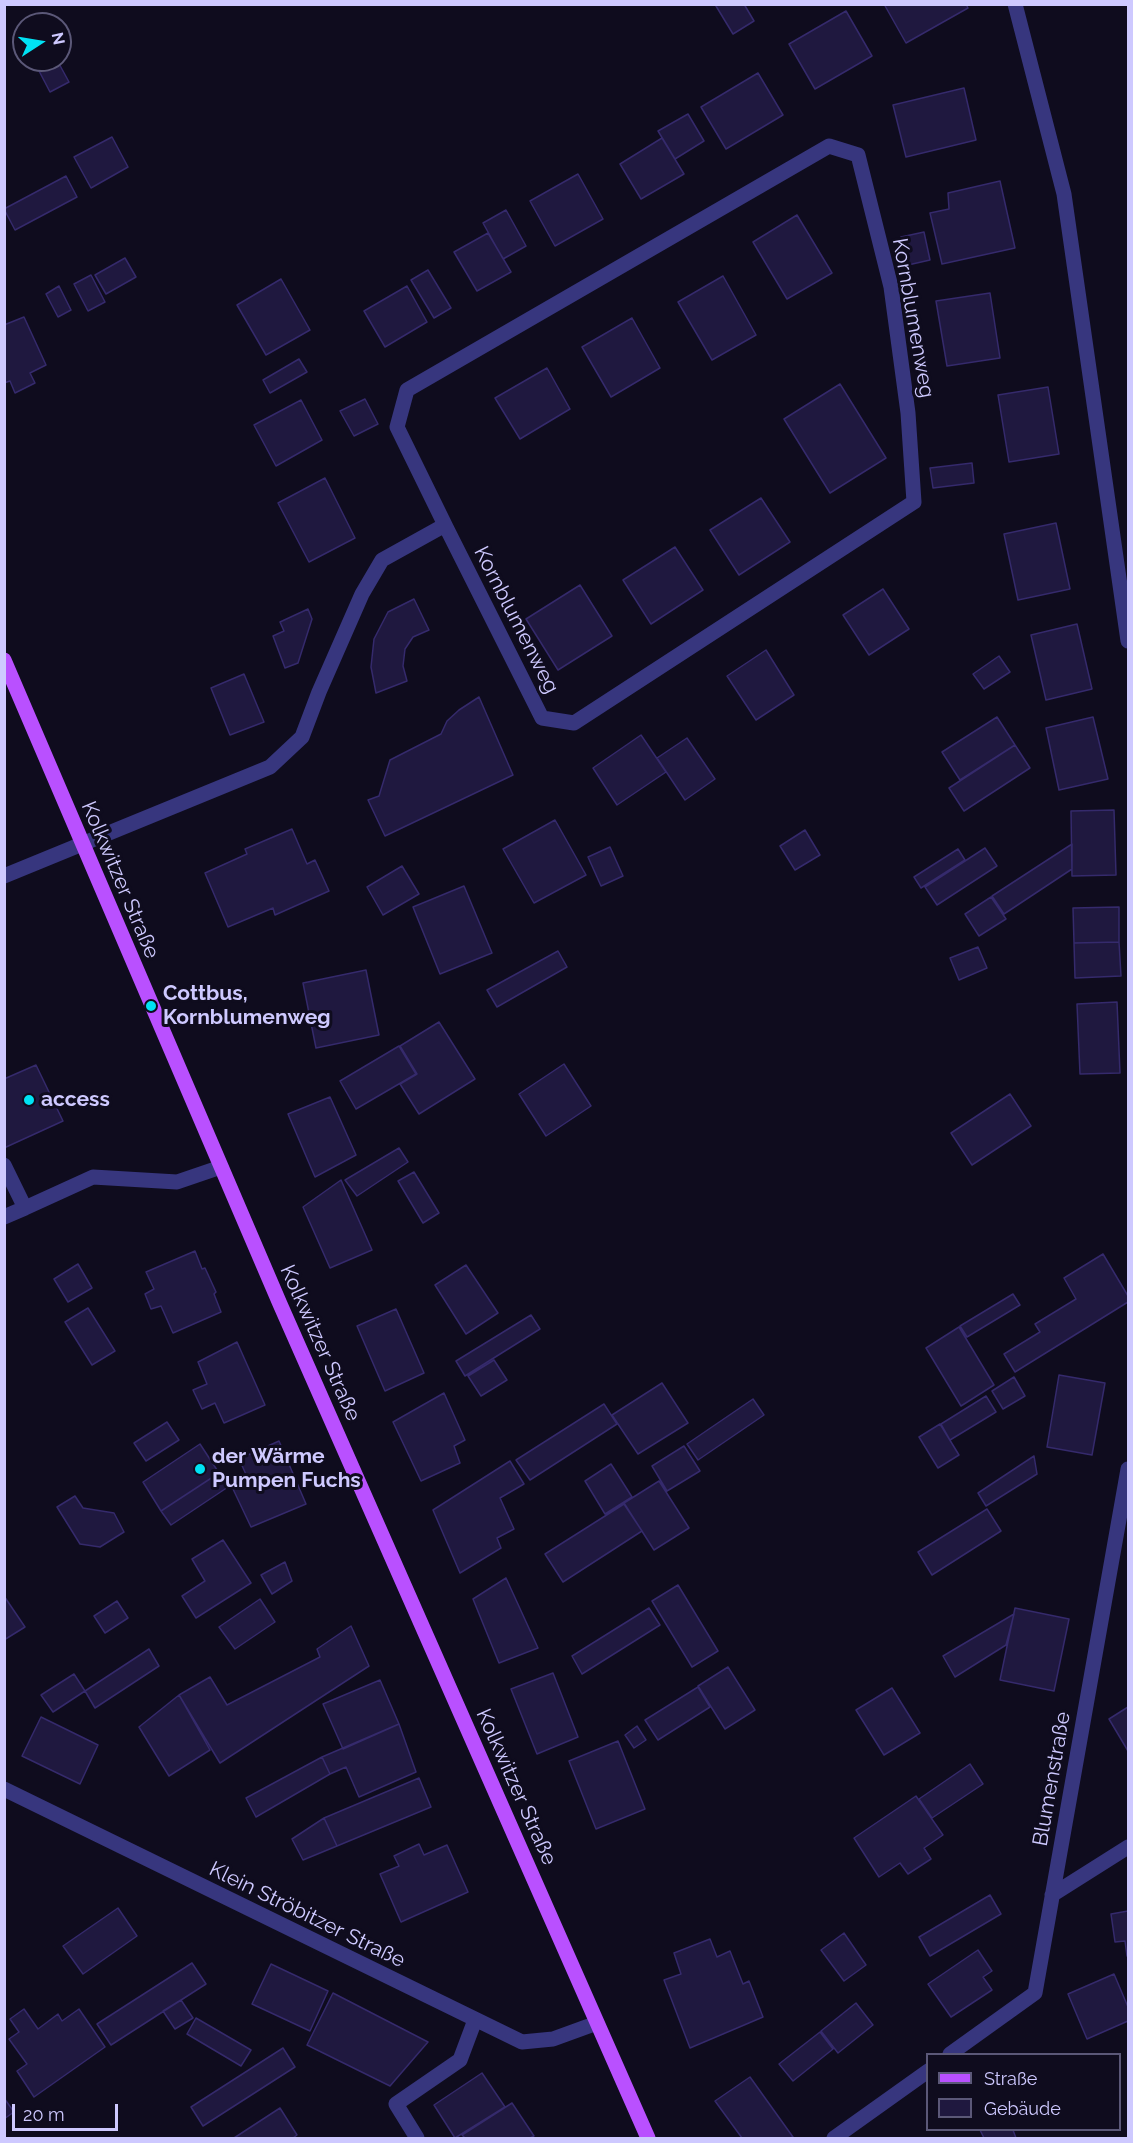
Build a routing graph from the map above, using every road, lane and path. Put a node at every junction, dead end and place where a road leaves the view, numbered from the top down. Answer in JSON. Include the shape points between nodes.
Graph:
{"nodes":[{"id":1,"x":1015,"y":4,"type":"edge"},
{"id":2,"x":445,"y":525,"type":"junction"},
{"id":3,"x":1128,"y":641,"type":"edge"},
{"id":4,"x":4,"y":660,"type":"edge"},
{"id":5,"x":82,"y":844,"type":"junction"},
{"id":6,"x":4,"y":876,"type":"edge"},
{"id":7,"x":4,"y":1165,"type":"edge"},
{"id":8,"x":221,"y":1167,"type":"junction"},
{"id":9,"x":25,"y":1208,"type":"junction"},
{"id":10,"x":4,"y":1217,"type":"edge"},
{"id":11,"x":1128,"y":1469,"type":"edge"},
{"id":12,"x":4,"y":1790,"type":"edge"},
{"id":13,"x":1128,"y":1847,"type":"edge"},
{"id":14,"x":1052,"y":1894,"type":"junction"},
{"id":15,"x":475,"y":2020,"type":"junction"},
{"id":16,"x":597,"y":2023,"type":"junction"},
{"id":17,"x":953,"y":2053,"type":"edge"},
{"id":18,"x":926,"y":2072,"type":"edge"},
{"id":19,"x":417,"y":2139,"type":"edge"},
{"id":20,"x":648,"y":2139,"type":"edge"},
{"id":21,"x":834,"y":2139,"type":"edge"}],
"edges":[{"from":1,"to":3,"type":"street","via":[[1064,194]]},
{"from":2,"to":2,"type":"street","name":"Kornblumenweg","via":[[397,427],[408,390],[829,146],[858,155],[891,287],[908,413],[914,502],[574,723],[542,718]]},
{"from":2,"to":5,"type":"street","via":[[382,560],[362,594],[302,736],[270,767]]},
{"from":4,"to":5,"type":"main road","name":"Kolkwitzer Straße"},
{"from":5,"to":6,"type":"street"},
{"from":5,"to":8,"type":"main road","name":"Kolkwitzer Straße"},
{"from":7,"to":9,"type":"street"},
{"from":8,"to":9,"type":"street","via":[[177,1182],[93,1177]]},
{"from":8,"to":16,"type":"main road","name":"Kolkwitzer Straße"},
{"from":9,"to":10,"type":"street"},
{"from":11,"to":14,"type":"street","name":"Blumenstraße"},
{"from":12,"to":15,"type":"street","name":"Klein Ströbitzer Straße"},
{"from":13,"to":14,"type":"street"},
{"from":14,"to":17,"type":"street","name":"Blumenstraße","via":[[1035,1993]]},
{"from":15,"to":16,"type":"street","name":"Klein Ströbitzer Straße","via":[[522,2042],[553,2039]]},
{"from":15,"to":19,"type":"street","via":[[460,2060],[396,2104]]},
{"from":16,"to":20,"type":"main road","name":"Kolkwitzer Straße"},
{"from":18,"to":21,"type":"street"}]}
